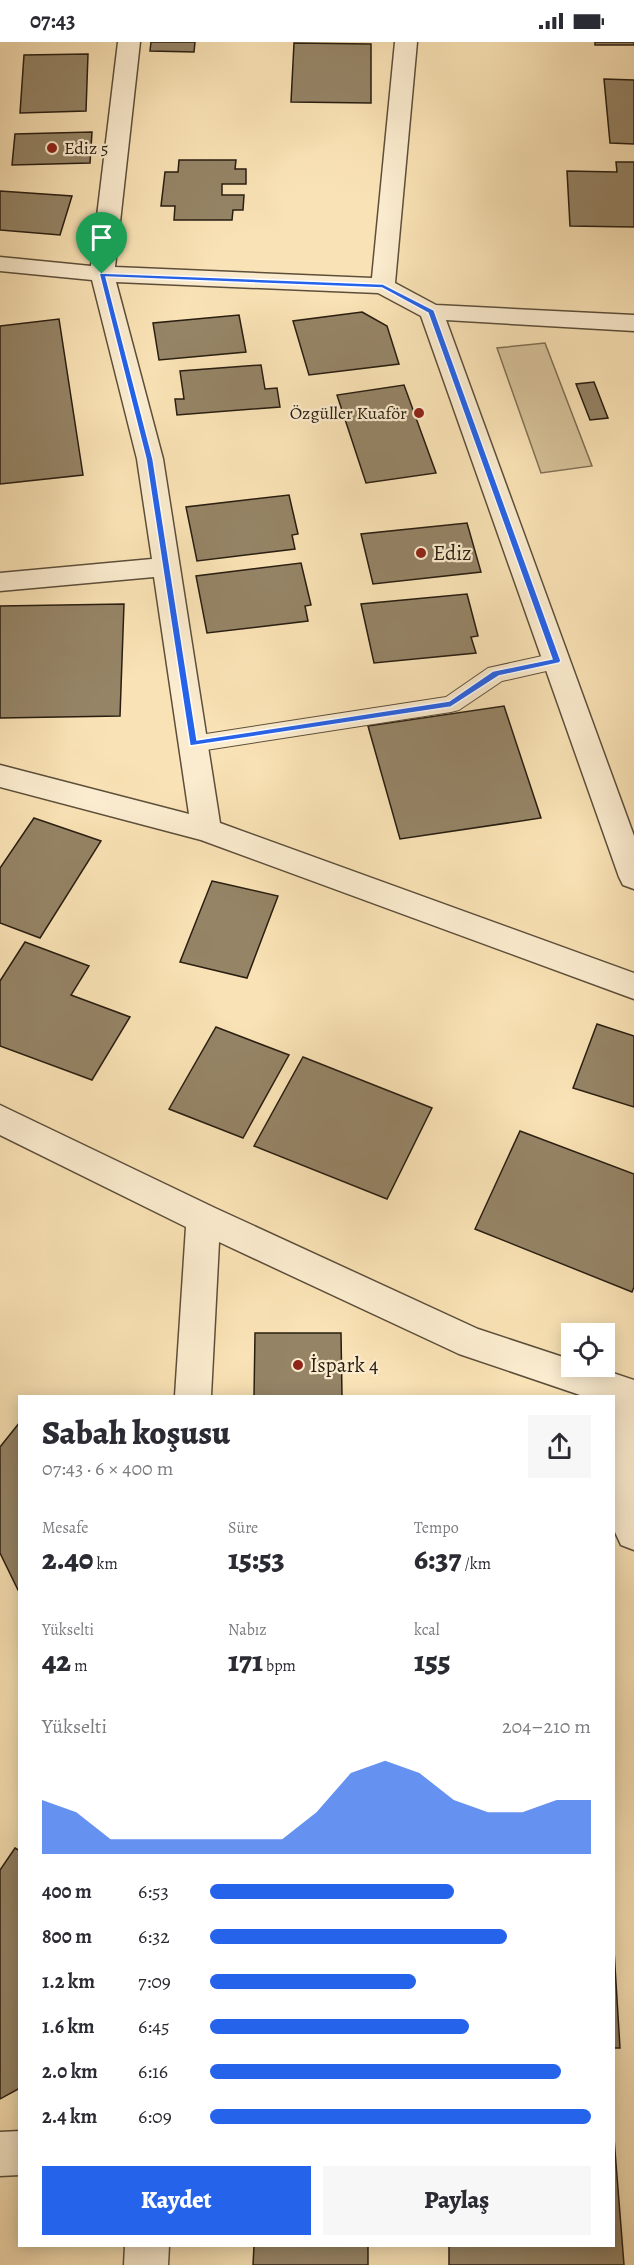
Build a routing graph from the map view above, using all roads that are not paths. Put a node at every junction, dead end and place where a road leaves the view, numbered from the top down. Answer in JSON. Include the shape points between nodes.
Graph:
{"nodes":[{"id":1,"x":129,"y":42,"type":"edge"},
{"id":2,"x":406,"y":42,"type":"edge"},
{"id":3,"x":0,"y":264,"type":"edge"},
{"id":4,"x":102,"y":274,"type":"junction"},
{"id":5,"x":383,"y":286,"type":"junction"},
{"id":6,"x":431,"y":312,"type":"junction"},
{"id":7,"x":634,"y":323,"type":"edge"},
{"id":8,"x":166,"y":567,"type":"junction"},
{"id":9,"x":0,"y":582,"type":"edge"},
{"id":10,"x":556,"y":661,"type":"junction"},
{"id":11,"x":193,"y":744,"type":"junction"},
{"id":12,"x":3,"y":782,"type":"edge"},
{"id":13,"x":206,"y":831,"type":"junction"},
{"id":14,"x":634,"y":877,"type":"edge"},
{"id":15,"x":634,"y":986,"type":"edge"},
{"id":16,"x":0,"y":1119,"type":"edge"},
{"id":17,"x":203,"y":1219,"type":"junction"},
{"id":18,"x":627,"y":1394,"type":"edge"},
{"id":19,"x":193,"y":1395,"type":"edge"},
{"id":20,"x":634,"y":1532,"type":"edge"},
{"id":21,"x":18,"y":2153,"type":"edge"},
{"id":22,"x":0,"y":2154,"type":"edge"},
{"id":23,"x":147,"y":2247,"type":"edge"},
{"id":24,"x":146,"y":2265,"type":"edge"}],
"edges":[{"from":1,"to":4,"type":"street"},
{"from":2,"to":5,"type":"street"},
{"from":3,"to":4,"type":"street"},
{"from":4,"to":5,"type":"street"},
{"from":4,"to":8,"type":"street","via":[[150,459]]},
{"from":5,"to":6,"type":"street"},
{"from":6,"to":7,"type":"street"},
{"from":6,"to":10,"type":"street"},
{"from":8,"to":9,"type":"street"},
{"from":8,"to":11,"type":"street"},
{"from":10,"to":11,"type":"lane","via":[[496,674],[451,704]]},
{"from":10,"to":14,"type":"street"},
{"from":11,"to":13,"type":"street"},
{"from":12,"to":13,"type":"street"},
{"from":13,"to":15,"type":"street"},
{"from":16,"to":17,"type":"street"},
{"from":17,"to":18,"type":"street","via":[[471,1343]]},
{"from":17,"to":19,"type":"street"},
{"from":18,"to":20,"type":"street"},
{"from":21,"to":22,"type":"street"},
{"from":23,"to":24,"type":"street"}]}
